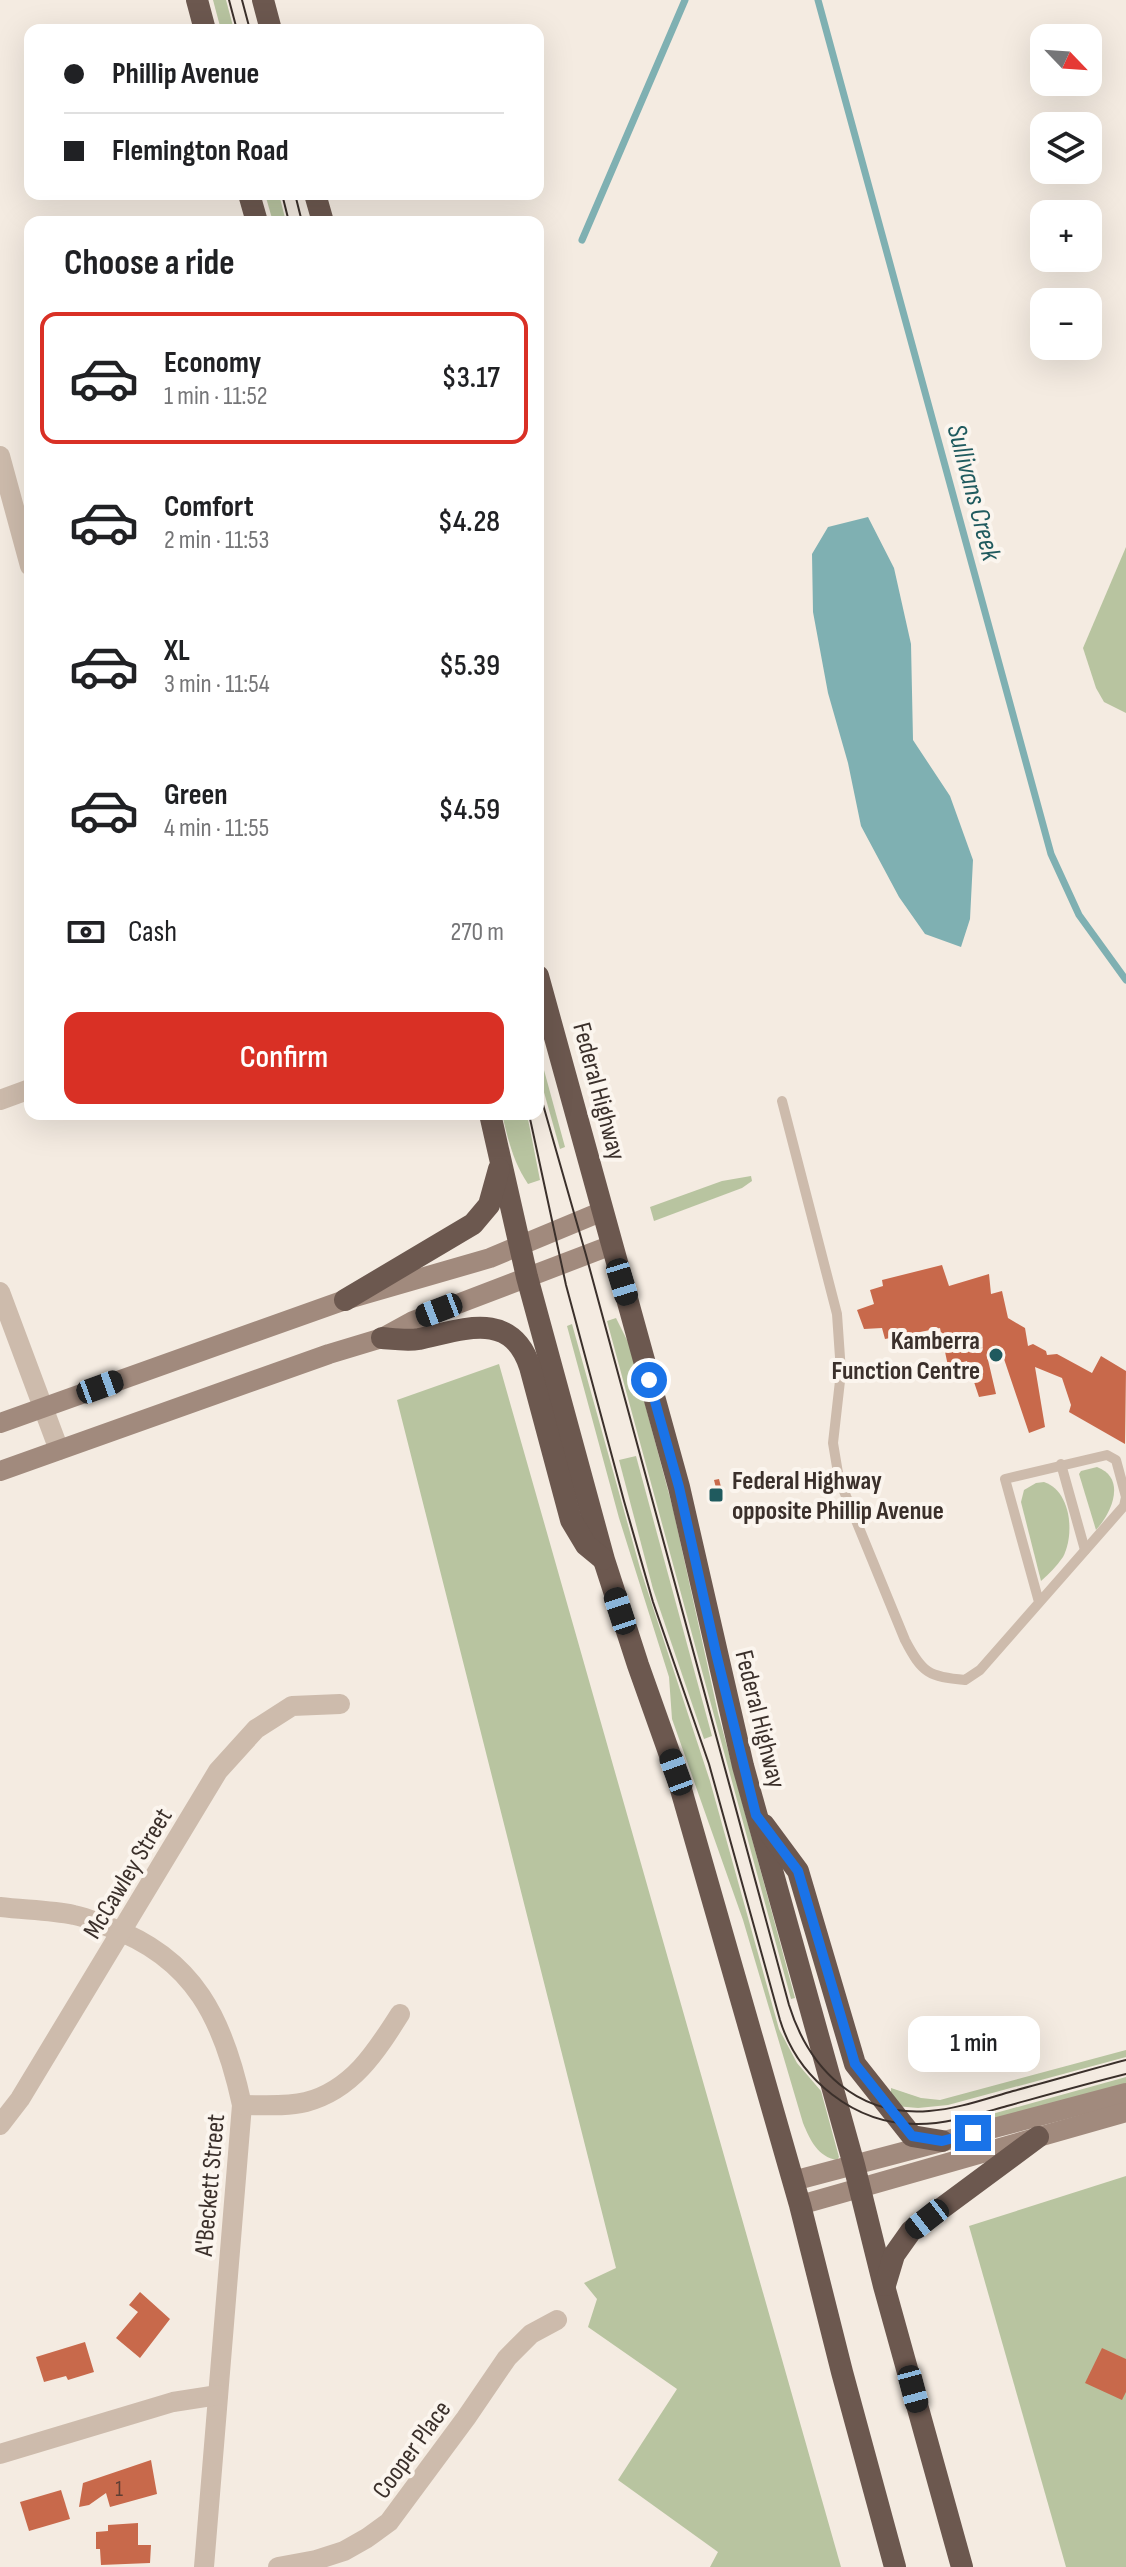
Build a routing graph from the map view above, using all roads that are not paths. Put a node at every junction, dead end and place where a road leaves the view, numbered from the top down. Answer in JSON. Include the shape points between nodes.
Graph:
{"nodes":[{"id":1,"x":197,"y":0,"type":"edge"},
{"id":2,"x":263,"y":0,"type":"edge"},
{"id":3,"x":203,"y":24,"type":"edge"},
{"id":4,"x":269,"y":24,"type":"edge"},
{"id":5,"x":0,"y":456,"type":"edge"},
{"id":6,"x":24,"y":544,"type":"edge"},
{"id":7,"x":544,"y":998,"type":"edge"},
{"id":8,"x":24,"y":1091,"type":"edge"},
{"id":9,"x":0,"y":1100,"type":"edge"},
{"id":10,"x":782,"y":1101,"type":"dead end"},
{"id":11,"x":491,"y":1120,"type":"edge"},
{"id":12,"x":500,"y":1163,"type":"junction"},
{"id":13,"x":603,"y":1211,"type":"junction"},
{"id":14,"x":521,"y":1245,"type":"junction"},
{"id":15,"x":612,"y":1245,"type":"junction"},
{"id":16,"x":527,"y":1277,"type":"junction"},
{"id":17,"x":0,"y":1292,"type":"edge"},
{"id":18,"x":345,"y":1300,"type":"junction"},
{"id":19,"x":382,"y":1338,"type":"junction"},
{"id":20,"x":43,"y":1408,"type":"junction"},
{"id":21,"x":0,"y":1423,"type":"edge"},
{"id":22,"x":59,"y":1450,"type":"junction"},
{"id":23,"x":1061,"y":1464,"type":"junction"},
{"id":24,"x":0,"y":1471,"type":"edge"},
{"id":25,"x":1085,"y":1550,"type":"junction"},
{"id":26,"x":604,"y":1560,"type":"junction"},
{"id":27,"x":1039,"y":1602,"type":"junction"},
{"id":28,"x":340,"y":1704,"type":"dead end"},
{"id":29,"x":756,"y":1815,"type":"junction"},
{"id":30,"x":0,"y":1907,"type":"edge"},
{"id":31,"x":122,"y":1931,"type":"junction"},
{"id":32,"x":400,"y":2014,"type":"dead end"},
{"id":33,"x":1126,"y":2093,"type":"edge"},
{"id":34,"x":242,"y":2105,"type":"junction"},
{"id":35,"x":1126,"y":2112,"type":"edge"},
{"id":36,"x":0,"y":2125,"type":"edge"},
{"id":37,"x":1038,"y":2137,"type":"junction"},
{"id":38,"x":942,"y":2141,"type":"junction"},
{"id":39,"x":854,"y":2165,"type":"junction"},
{"id":40,"x":793,"y":2181,"type":"junction"},
{"id":41,"x":860,"y":2188,"type":"junction"},
{"id":42,"x":800,"y":2205,"type":"junction"},
{"id":43,"x":884,"y":2286,"type":"junction"},
{"id":44,"x":557,"y":2320,"type":"dead end"},
{"id":45,"x":218,"y":2395,"type":"junction"},
{"id":46,"x":0,"y":2454,"type":"edge"},
{"id":47,"x":204,"y":2567,"type":"edge"},
{"id":48,"x":278,"y":2567,"type":"edge"},
{"id":49,"x":895,"y":2567,"type":"edge"},
{"id":50,"x":962,"y":2567,"type":"edge"}],
"edges":[{"from":1,"to":3,"type":"highway"},
{"from":2,"to":4,"type":"highway"},
{"from":5,"to":6,"type":"street"},
{"from":7,"to":13,"type":"highway","name":"Federal Highway"},
{"from":8,"to":9,"type":"street"},
{"from":10,"to":27,"type":"lane","via":[[837,1314],[841,1372],[833,1443],[839,1479],[905,1640],[915,1659],[939,1678],[965,1680]]},
{"from":11,"to":12,"type":"highway"},
{"from":12,"to":14,"type":"highway"},
{"from":12,"to":18,"type":"highway","via":[[491,1200],[473,1224]]},
{"from":13,"to":14,"type":"main road"},
{"from":13,"to":15,"type":"highway","name":"Federal Highway"},
{"from":14,"to":16,"type":"highway"},
{"from":14,"to":18,"type":"main road"},
{"from":15,"to":16,"type":"main road"},
{"from":15,"to":29,"type":"highway","name":"Federal Highway","via":[[679,1487]]},
{"from":16,"to":19,"type":"main road"},
{"from":16,"to":26,"type":"highway"},
{"from":17,"to":20,"type":"street"},
{"from":18,"to":20,"type":"main road"},
{"from":19,"to":22,"type":"main road"},
{"from":19,"to":26,"type":"highway","via":[[415,1340],[482,1327],[517,1343],[530,1367],[571,1520],[586,1545]]},
{"from":20,"to":21,"type":"main road"},
{"from":20,"to":22,"type":"street"},
{"from":22,"to":24,"type":"main road"},
{"from":23,"to":25,"type":"lane"},
{"from":23,"to":25,"type":"lane","via":[[1107,1455],[1116,1460],[1124,1506]]},
{"from":23,"to":27,"type":"lane","via":[[1005,1479]]},
{"from":25,"to":27,"type":"lane"},
{"from":26,"to":40,"type":"highway","via":[[676,1772]]},
{"from":28,"to":31,"type":"street","name":"McCawley Street","via":[[292,1706],[256,1729],[218,1771]]},
{"from":29,"to":38,"type":"highway","via":[[798,1871],[855,2064],[912,2136]]},
{"from":29,"to":39,"type":"highway","name":"Federal Highway"},
{"from":30,"to":31,"type":"street","name":"A'Beckett Street","via":[[76,1915]]},
{"from":31,"to":34,"type":"street","name":"A'Beckett Street","via":[[192,1981],[234,2064]]},
{"from":31,"to":36,"type":"street","name":"McCawley Street"},
{"from":32,"to":34,"type":"street","via":[[371,2060],[341,2087],[303,2103]]},
{"from":33,"to":38,"type":"main road"},
{"from":34,"to":45,"type":"street","name":"A'Beckett Street"},
{"from":35,"to":37,"type":"main road"},
{"from":37,"to":41,"type":"main road"},
{"from":37,"to":43,"type":"highway","via":[[911,2231],[894,2255]]},
{"from":38,"to":39,"type":"main road"},
{"from":39,"to":40,"type":"main road"},
{"from":39,"to":41,"type":"highway","name":"Federal Highway"},
{"from":40,"to":42,"type":"highway"},
{"from":41,"to":42,"type":"main road"},
{"from":41,"to":43,"type":"highway","name":"Federal Highway"},
{"from":42,"to":49,"type":"highway"},
{"from":43,"to":50,"type":"highway","name":"Federal Highway"},
{"from":44,"to":48,"type":"street","name":"Cooper Place","via":[[531,2334],[507,2358],[389,2522],[344,2551]]},
{"from":45,"to":46,"type":"street","via":[[173,2402]]},
{"from":45,"to":47,"type":"street","name":"A'Beckett Street"}]}
